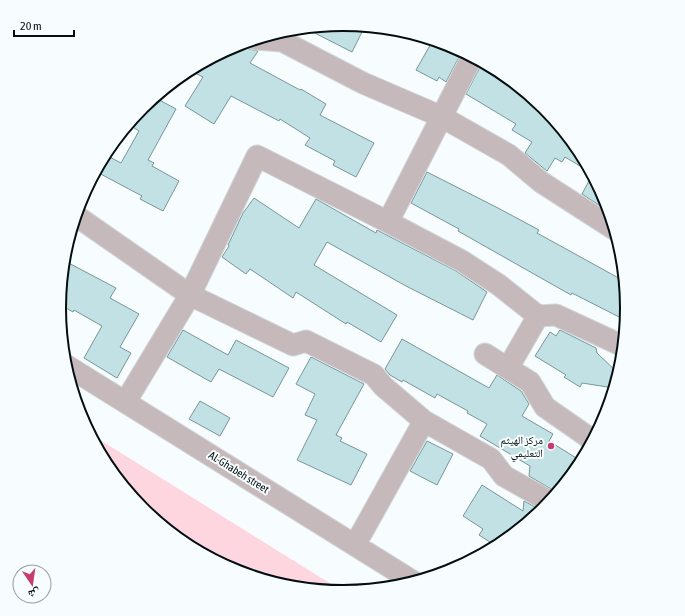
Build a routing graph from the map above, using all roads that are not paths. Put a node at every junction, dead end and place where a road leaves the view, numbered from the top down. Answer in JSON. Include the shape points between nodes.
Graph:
{"nodes":[{"id":1,"x":270,"y":40,"type":"edge"},
{"id":2,"x":469,"y":62,"type":"edge"},
{"id":3,"x":442,"y":117,"type":"junction"},
{"id":4,"x":80,"y":219,"type":"edge"},
{"id":5,"x":388,"y":222,"type":"junction"},
{"id":6,"x":607,"y":224,"type":"edge"},
{"id":7,"x":190,"y":294,"type":"junction"},
{"id":8,"x":538,"y":316,"type":"junction"},
{"id":9,"x":617,"y":343,"type":"edge"},
{"id":10,"x":485,"y":354,"type":"dead end"},
{"id":11,"x":508,"y":368,"type":"junction"},
{"id":12,"x":73,"y":369,"type":"edge"},
{"id":13,"x":126,"y":401,"type":"junction"},
{"id":14,"x":424,"y":421,"type":"junction"},
{"id":15,"x":588,"y":437,"type":"edge"},
{"id":16,"x":544,"y":498,"type":"edge"},
{"id":17,"x":356,"y":545,"type":"junction"},
{"id":18,"x":407,"y":578,"type":"edge"}],
"edges":[{"from":1,"to":3,"type":"street","via":[[282,41],[363,83]]},
{"from":2,"to":3,"type":"street"},
{"from":3,"to":5,"type":"street"},
{"from":3,"to":6,"type":"street","via":[[509,156],[541,182]]},
{"from":4,"to":7,"type":"street"},
{"from":5,"to":7,"type":"street","via":[[257,156]]},
{"from":5,"to":8,"type":"street","via":[[462,261],[499,285]]},
{"from":7,"to":13,"type":"street"},
{"from":7,"to":14,"type":"street","via":[[293,345],[306,341],[374,375]]},
{"from":8,"to":9,"type":"street","via":[[556,315]]},
{"from":8,"to":11,"type":"street"},
{"from":10,"to":11,"type":"street"},
{"from":11,"to":15,"type":"street","via":[[530,382],[545,407]]},
{"from":12,"to":13,"type":"street","name":"AL-Ghabeh street"},
{"from":13,"to":17,"type":"street","name":"AL-Ghabeh street"},
{"from":14,"to":16,"type":"street","via":[[491,459],[504,476]]},
{"from":14,"to":17,"type":"street"},
{"from":17,"to":18,"type":"street","name":"AL-Ghabeh street"}]}
